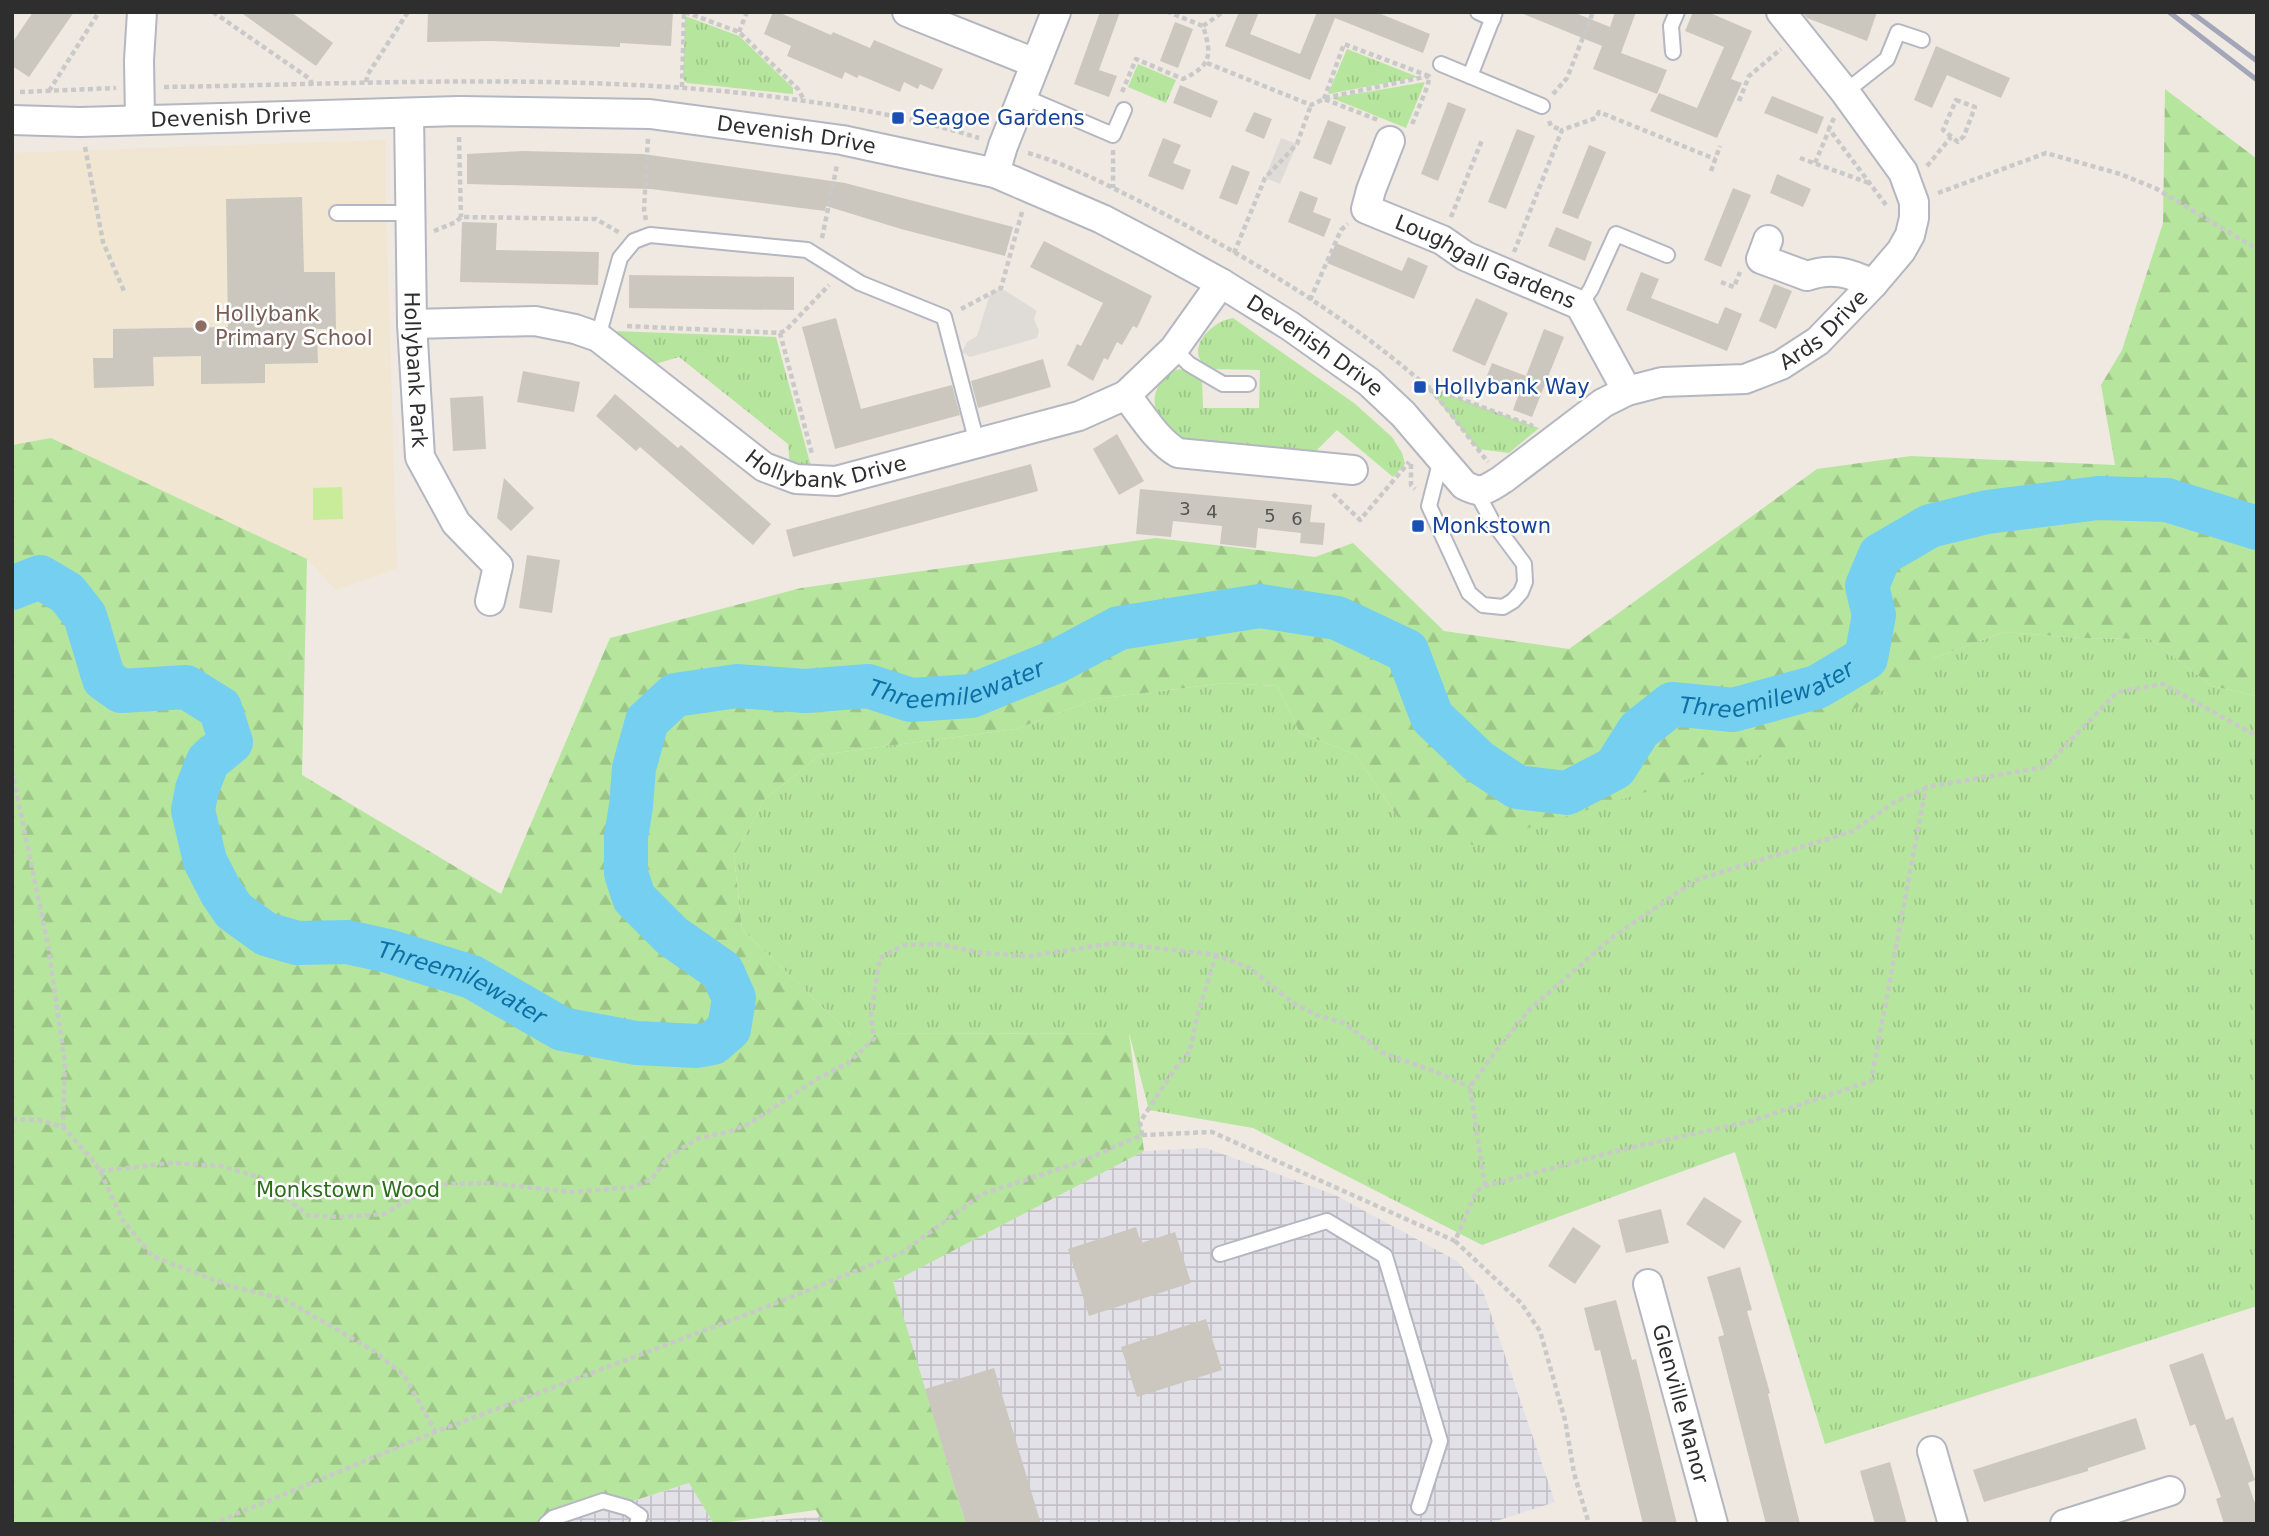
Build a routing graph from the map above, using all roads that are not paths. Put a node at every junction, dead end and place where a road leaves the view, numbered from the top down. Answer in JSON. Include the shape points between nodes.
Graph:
{"nodes":[{"id":1,"x":142,"y":12,"type":"edge"},
{"id":2,"x":907,"y":12,"type":"edge"},
{"id":3,"x":1056,"y":12,"type":"edge"},
{"id":4,"x":1478,"y":12,"type":"edge"},
{"id":5,"x":1677,"y":12,"type":"edge"},
{"id":6,"x":1494,"y":15,"type":"edge"},
{"id":7,"x":1790,"y":23,"type":"edge"},
{"id":8,"x":1922,"y":40,"type":"dead end"},
{"id":9,"x":1673,"y":52,"type":"dead end"},
{"id":10,"x":1035,"y":63,"type":"junction"},
{"id":11,"x":1441,"y":64,"type":"road end"},
{"id":12,"x":1470,"y":76,"type":"junction"},
{"id":13,"x":1845,"y":92,"type":"junction"},
{"id":14,"x":1022,"y":96,"type":"junction"},
{"id":15,"x":1542,"y":106,"type":"road end"},
{"id":16,"x":1124,"y":110,"type":"road end"},
{"id":17,"x":409,"y":113,"type":"junction"},
{"id":18,"x":12,"y":120,"type":"edge"},
{"id":19,"x":140,"y":120,"type":"junction"},
{"id":20,"x":1390,"y":141,"type":"road end"},
{"id":21,"x":995,"y":173,"type":"junction"},
{"id":22,"x":337,"y":213,"type":"dead end"},
{"id":23,"x":410,"y":213,"type":"junction"},
{"id":24,"x":1768,"y":240,"type":"dead end"},
{"id":25,"x":1667,"y":255,"type":"dead end"},
{"id":26,"x":1221,"y":283,"type":"junction"},
{"id":27,"x":1873,"y":284,"type":"junction"},
{"id":28,"x":1580,"y":305,"type":"junction"},
{"id":29,"x":412,"y":324,"type":"junction"},
{"id":30,"x":600,"y":331,"type":"junction"},
{"id":31,"x":1174,"y":349,"type":"junction"},
{"id":32,"x":1248,"y":384,"type":"dead end"},
{"id":33,"x":1627,"y":391,"type":"junction"},
{"id":34,"x":1126,"y":395,"type":"junction"},
{"id":35,"x":977,"y":443,"type":"junction"},
{"id":36,"x":1441,"y":459,"type":"junction"},
{"id":37,"x":1353,"y":470,"type":"dead end"},
{"id":38,"x":1476,"y":491,"type":"junction"},
{"id":39,"x":490,"y":601,"type":"dead end"},
{"id":40,"x":1220,"y":1254,"type":"dead end"},
{"id":41,"x":1648,"y":1284,"type":"dead end"},
{"id":42,"x":1932,"y":1451,"type":"dead end"},
{"id":43,"x":2170,"y":1491,"type":"dead end"},
{"id":44,"x":1419,"y":1507,"type":"dead end"},
{"id":45,"x":546,"y":1524,"type":"edge"},
{"id":46,"x":638,"y":1524,"type":"edge"},
{"id":47,"x":1713,"y":1524,"type":"edge"},
{"id":48,"x":1953,"y":1524,"type":"edge"},
{"id":49,"x":2065,"y":1524,"type":"edge"}],
"edges":[{"from":1,"to":19,"type":"street"},
{"from":2,"to":10,"type":"street"},
{"from":3,"to":10,"type":"street"},
{"from":4,"to":6,"type":"lane"},
{"from":5,"to":9,"type":"lane","via":[[1671,26]]},
{"from":6,"to":12,"type":"lane"},
{"from":7,"to":13,"type":"street"},
{"from":8,"to":13,"type":"lane","via":[[1898,32],[1887,59]]},
{"from":10,"to":14,"type":"street"},
{"from":11,"to":12,"type":"lane"},
{"from":12,"to":15,"type":"lane"},
{"from":13,"to":27,"type":"street","name":"Ards Drive","via":[[1903,172],[1911,193],[1914,218],[1910,235]]},
{"from":14,"to":16,"type":"lane","via":[[1113,135]]},
{"from":14,"to":21,"type":"street"},
{"from":17,"to":19,"type":"street","name":"Devenish Drive"},
{"from":17,"to":21,"type":"street","name":"Devenish Drive","via":[[649,114],[842,140]]},
{"from":17,"to":23,"type":"street","name":"Hollybank Park"},
{"from":18,"to":19,"type":"street","name":"Devenish Drive"},
{"from":20,"to":28,"type":"street","name":"Loughgall Gardens","via":[[1366,209]]},
{"from":21,"to":26,"type":"street","name":"Devenish Drive","via":[[1102,219]]},
{"from":22,"to":23,"type":"lane"},
{"from":23,"to":29,"type":"street","name":"Hollybank Park"},
{"from":24,"to":27,"type":"street","via":[[1761,259],[1807,276],[1838,271]]},
{"from":25,"to":28,"type":"lane","via":[[1616,234]]},
{"from":26,"to":31,"type":"street","name":"Hollybank Drive"},
{"from":26,"to":36,"type":"street","name":"Devenish Drive","via":[[1369,382],[1404,414]]},
{"from":27,"to":33,"type":"street","name":"Ards Drive","via":[[1818,341],[1781,365],[1745,379],[1662,382]]},
{"from":28,"to":33,"type":"street","name":"Loughgall Gardens"},
{"from":29,"to":30,"type":"street","name":"Hollybank Drive","via":[[536,321]]},
{"from":29,"to":39,"type":"street","name":"Hollybank Park","via":[[419,457],[456,523],[498,566]]},
{"from":30,"to":35,"type":"street","name":"Hollybank Drive","via":[[764,467],[796,479],[836,481]]},
{"from":30,"to":35,"type":"lane","via":[[620,258],[634,241],[650,234],[807,250],[860,283],[944,317]]},
{"from":31,"to":32,"type":"lane","via":[[1223,384]]},
{"from":31,"to":34,"type":"street","name":"Hollybank Drive"},
{"from":33,"to":38,"type":"street","name":"Ards Drive","via":[[1603,403],[1503,479]]},
{"from":34,"to":35,"type":"street","name":"Hollybank Drive","via":[[1079,416]]},
{"from":34,"to":37,"type":"street","via":[[1178,453]]},
{"from":36,"to":38,"type":"street","name":"Devenish Drive","via":[[1464,485]]},
{"from":36,"to":38,"type":"lane","via":[[1429,506],[1469,593],[1483,605],[1503,607],[1521,592],[1524,564]]},
{"from":40,"to":44,"type":"lane","via":[[1327,1221],[1385,1256],[1440,1441]]},
{"from":41,"to":47,"type":"street","name":"Glenville Manor"},
{"from":42,"to":48,"type":"street"},
{"from":43,"to":49,"type":"street"},
{"from":45,"to":46,"type":"lane","via":[[603,1501],[628,1508],[640,1516]]}]}
